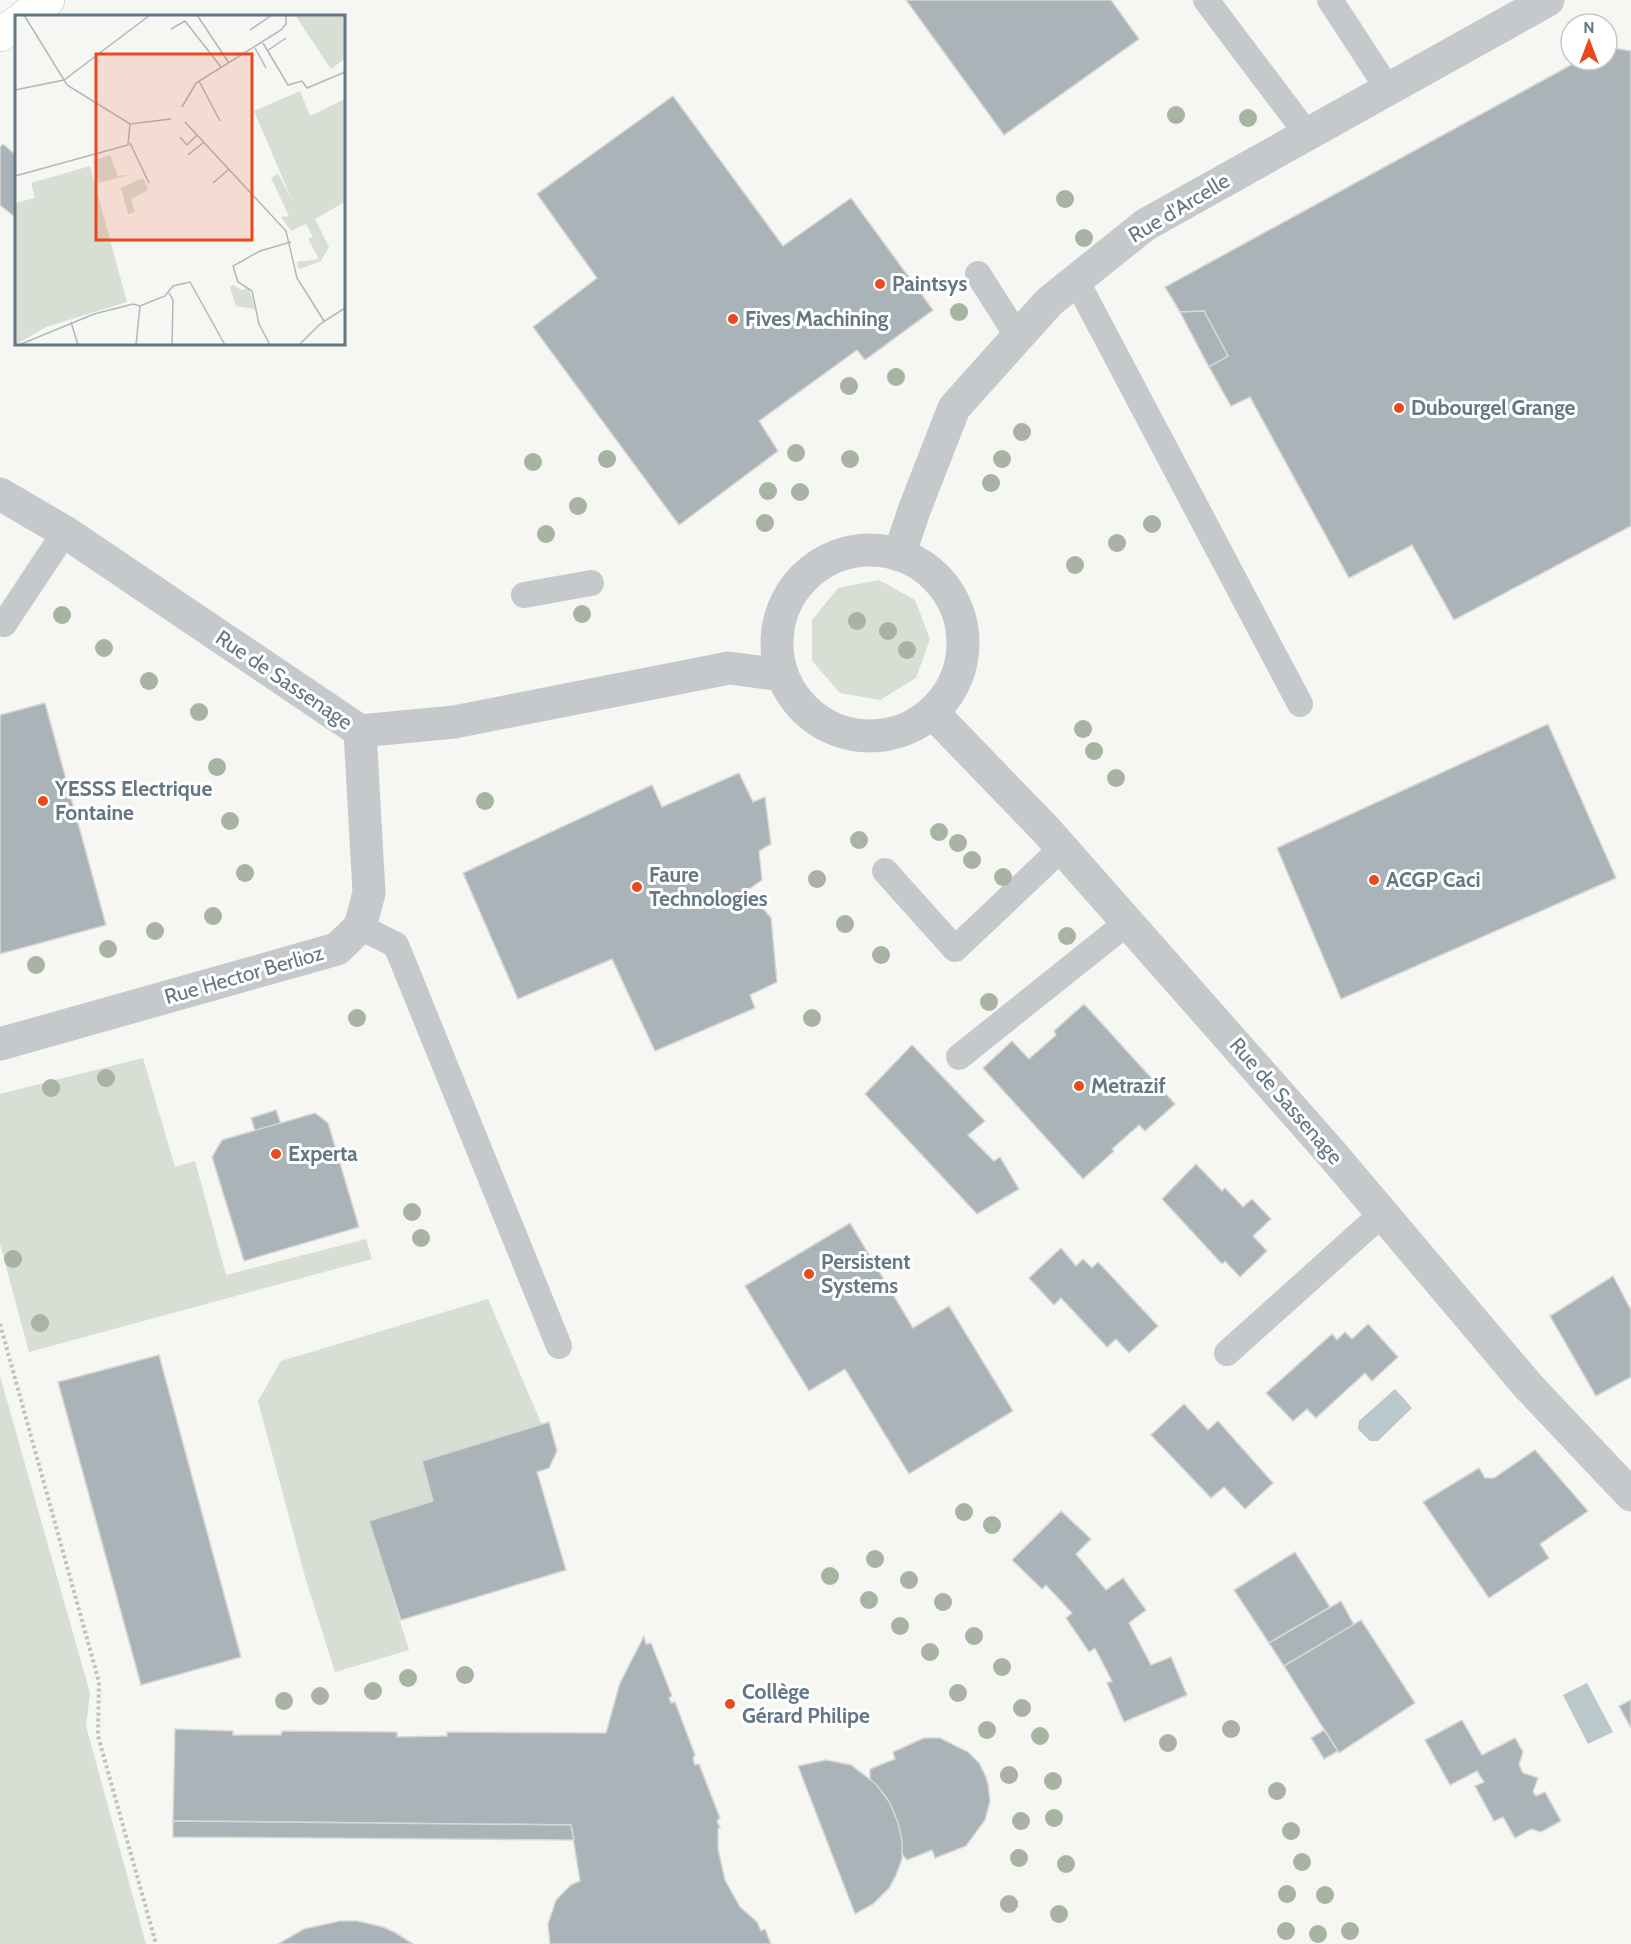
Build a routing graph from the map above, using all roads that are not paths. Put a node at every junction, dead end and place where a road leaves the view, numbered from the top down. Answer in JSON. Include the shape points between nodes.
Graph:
{"nodes":[{"id":1,"x":48,"y":0,"type":"edge"},
{"id":2,"x":1206,"y":0,"type":"edge"},
{"id":3,"x":1330,"y":0,"type":"edge"},
{"id":4,"x":1548,"y":0,"type":"edge"},
{"id":5,"x":26,"y":15,"type":"edge"},
{"id":6,"x":15,"y":23,"type":"edge"},
{"id":7,"x":0,"y":34,"type":"edge"},
{"id":8,"x":1388,"y":89,"type":"junction"},
{"id":9,"x":1306,"y":134,"type":"junction"},
{"id":10,"x":978,"y":274,"type":"dead end"},
{"id":11,"x":1076,"y":280,"type":"junction"},
{"id":12,"x":1018,"y":337,"type":"junction"},
{"id":13,"x":0,"y":494,"type":"edge"},
{"id":14,"x":65,"y":532,"type":"junction"},
{"id":15,"x":899,"y":555,"type":"junction"},
{"id":16,"x":591,"y":583,"type":"dead end"},
{"id":17,"x":524,"y":595,"type":"dead end"},
{"id":18,"x":4,"y":624,"type":"dead end"},
{"id":19,"x":782,"y":675,"type":"junction"},
{"id":20,"x":1300,"y":704,"type":"dead end"},
{"id":21,"x":933,"y":713,"type":"junction"},
{"id":22,"x":360,"y":731,"type":"junction"},
{"id":23,"x":1062,"y":848,"type":"junction"},
{"id":24,"x":885,"y":871,"type":"dead end"},
{"id":25,"x":1128,"y":922,"type":"junction"},
{"id":26,"x":360,"y":927,"type":"junction"},
{"id":27,"x":0,"y":1044,"type":"edge"},
{"id":28,"x":959,"y":1057,"type":"dead end"},
{"id":29,"x":1383,"y":1213,"type":"junction"},
{"id":30,"x":559,"y":1346,"type":"dead end"},
{"id":31,"x":1227,"y":1353,"type":"dead end"},
{"id":32,"x":1631,"y":1496,"type":"edge"}],
"edges":[{"from":1,"to":5,"type":"main road"},
{"from":2,"to":9,"type":"lane"},
{"from":3,"to":8,"type":"lane"},
{"from":4,"to":8,"type":"street","name":"Rue d'Arcelle"},
{"from":6,"to":7,"type":"main road"},
{"from":8,"to":9,"type":"street","name":"Rue d'Arcelle"},
{"from":9,"to":11,"type":"street","name":"Rue d'Arcelle","via":[[1145,225]]},
{"from":10,"to":12,"type":"lane"},
{"from":11,"to":12,"type":"street","name":"Rue d'Arcelle","via":[[1049,302]]},
{"from":11,"to":20,"type":"lane"},
{"from":12,"to":15,"type":"street","name":"Rue d'Arcelle","via":[[954,408]]},
{"from":13,"to":14,"type":"street","name":"Rue de Sassenage"},
{"from":14,"to":18,"type":"lane"},
{"from":14,"to":22,"type":"street","name":"Rue de Sassenage"},
{"from":15,"to":19,"type":"street","via":[[870,550],[841,555],[814,568],[794,590],[781,617],[777,646]]},
{"from":15,"to":21,"type":"street","via":[[924,567],[945,586],[958,611],[963,638],[961,665],[951,691]]},
{"from":16,"to":17,"type":"lane"},
{"from":19,"to":21,"type":"street","via":[[795,698],[813,717],[835,730],[861,737],[903,730]]},
{"from":19,"to":22,"type":"street","name":"Rue de Sassenage","via":[[729,668],[454,722]]},
{"from":21,"to":23,"type":"street","name":"Rue de Sassenage"},
{"from":22,"to":26,"type":"street","via":[[369,893]]},
{"from":23,"to":24,"type":"lane","via":[[955,949]]},
{"from":23,"to":25,"type":"street","name":"Rue de Sassenage"},
{"from":25,"to":28,"type":"lane"},
{"from":25,"to":29,"type":"street","name":"Rue de Sassenage"},
{"from":26,"to":27,"type":"street","name":"Rue Hector Berlioz","via":[[337,949]]},
{"from":26,"to":30,"type":"lane","via":[[396,945]]},
{"from":29,"to":31,"type":"lane"},
{"from":29,"to":32,"type":"street","name":"Rue de Sassenage","via":[[1529,1387]]}]}
